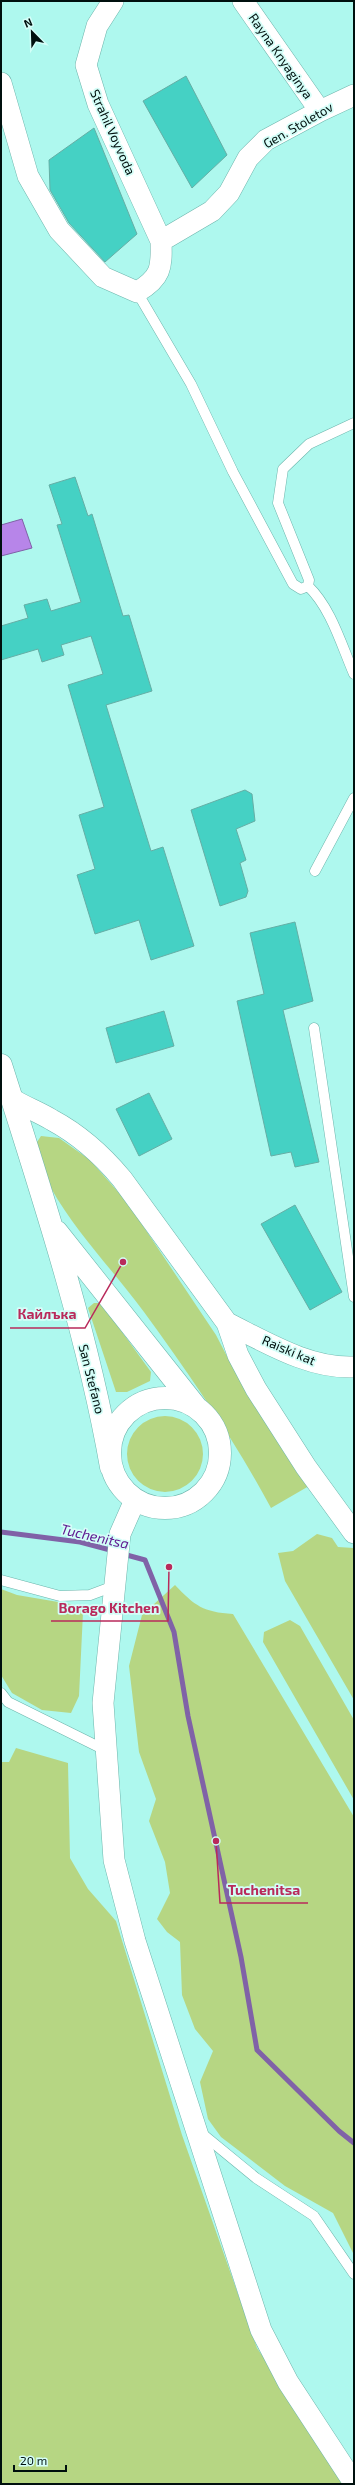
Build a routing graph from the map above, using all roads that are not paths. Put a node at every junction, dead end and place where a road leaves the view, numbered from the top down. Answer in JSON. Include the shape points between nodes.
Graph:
{"nodes":[{"id":1,"x":113,"y":1,"type":"edge"},
{"id":2,"x":243,"y":1,"type":"edge"},
{"id":3,"x":1,"y":83,"type":"edge"},
{"id":4,"x":354,"y":95,"type":"edge"},
{"id":5,"x":320,"y":111,"type":"junction"},
{"id":6,"x":161,"y":241,"type":"junction"},
{"id":7,"x":137,"y":292,"type":"junction"},
{"id":8,"x":354,"y":423,"type":"edge"},
{"id":9,"x":308,"y":586,"type":"junction"},
{"id":10,"x":354,"y":674,"type":"edge"},
{"id":11,"x":354,"y":798,"type":"edge"},
{"id":12,"x":315,"y":871,"type":"dead end"},
{"id":13,"x":314,"y":1028,"type":"dead end"},
{"id":14,"x":1,"y":1065,"type":"edge"},
{"id":15,"x":12,"y":1099,"type":"junction"},
{"id":16,"x":50,"y":1223,"type":"junction"},
{"id":17,"x":354,"y":1298,"type":"edge"},
{"id":18,"x":227,"y":1323,"type":"junction"},
{"id":19,"x":354,"y":1367,"type":"edge"},
{"id":20,"x":196,"y":1407,"type":"junction"},
{"id":21,"x":111,"y":1467,"type":"junction"},
{"id":22,"x":135,"y":1500,"type":"junction"},
{"id":23,"x":354,"y":1533,"type":"edge"},
{"id":24,"x":1,"y":1580,"type":"edge"},
{"id":25,"x":114,"y":1586,"type":"junction"},
{"id":26,"x":1,"y":1693,"type":"edge"},
{"id":27,"x":105,"y":1750,"type":"junction"},
{"id":28,"x":196,"y":2128,"type":"junction"},
{"id":29,"x":354,"y":2274,"type":"edge"},
{"id":30,"x":354,"y":2483,"type":"edge"}],
"edges":[{"from":1,"to":6,"type":"street","name":"Strahil Voyvoda","via":[[97,26],[86,65],[98,104]]},
{"from":2,"to":5,"type":"street","name":"Rayna Knyaginya"},
{"from":3,"to":7,"type":"street","via":[[28,176],[59,230],[103,277]]},
{"from":4,"to":5,"type":"street","name":"Gen. Stoletov"},
{"from":5,"to":6,"type":"street","name":"Gen. Stoletov","via":[[266,140],[248,158],[229,192],[212,211]]},
{"from":6,"to":7,"type":"street","via":[[162,265],[152,283]]},
{"from":7,"to":9,"type":"lane","via":[[190,384],[233,472],[293,584],[301,589]]},
{"from":8,"to":9,"type":"lane","via":[[309,444],[283,469],[278,503],[309,580]]},
{"from":9,"to":10,"type":"lane","via":[[318,595]]},
{"from":11,"to":12,"type":"lane"},
{"from":13,"to":17,"type":"lane"},
{"from":14,"to":15,"type":"street","name":"San Stefano"},
{"from":15,"to":16,"type":"street","name":"San Stefano"},
{"from":15,"to":18,"type":"street","via":[[71,1132],[105,1159]]},
{"from":16,"to":20,"type":"street","name":"San Stefano"},
{"from":16,"to":21,"type":"street","name":"San Stefano","via":[[99,1398]]},
{"from":18,"to":19,"type":"street","name":"Raiski kat","via":[[316,1362],[340,1368]]},
{"from":18,"to":23,"type":"street","via":[[238,1355],[256,1389],[306,1467]]},
{"from":20,"to":21,"type":"street","via":[[181,1400],[164,1398],[148,1401],[133,1408],[121,1420],[113,1434],[109,1450]]},
{"from":20,"to":22,"type":"street","via":[[216,1429],[220,1444],[221,1459],[217,1474],[209,1487],[192,1501],[172,1509],[157,1508]]},
{"from":21,"to":22,"type":"street","via":[[120,1486]]},
{"from":22,"to":25,"type":"street","via":[[120,1534]]},
{"from":24,"to":25,"type":"lane","via":[[60,1596],[90,1595]]},
{"from":25,"to":27,"type":"street","via":[[102,1703]]},
{"from":26,"to":27,"type":"lane","via":[[8,1702]]},
{"from":27,"to":28,"type":"street","via":[[114,1860],[135,1941]]},
{"from":28,"to":29,"type":"lane","via":[[256,2178],[314,2216]]},
{"from":28,"to":30,"type":"street","via":[[261,2330],[288,2382]]}]}
